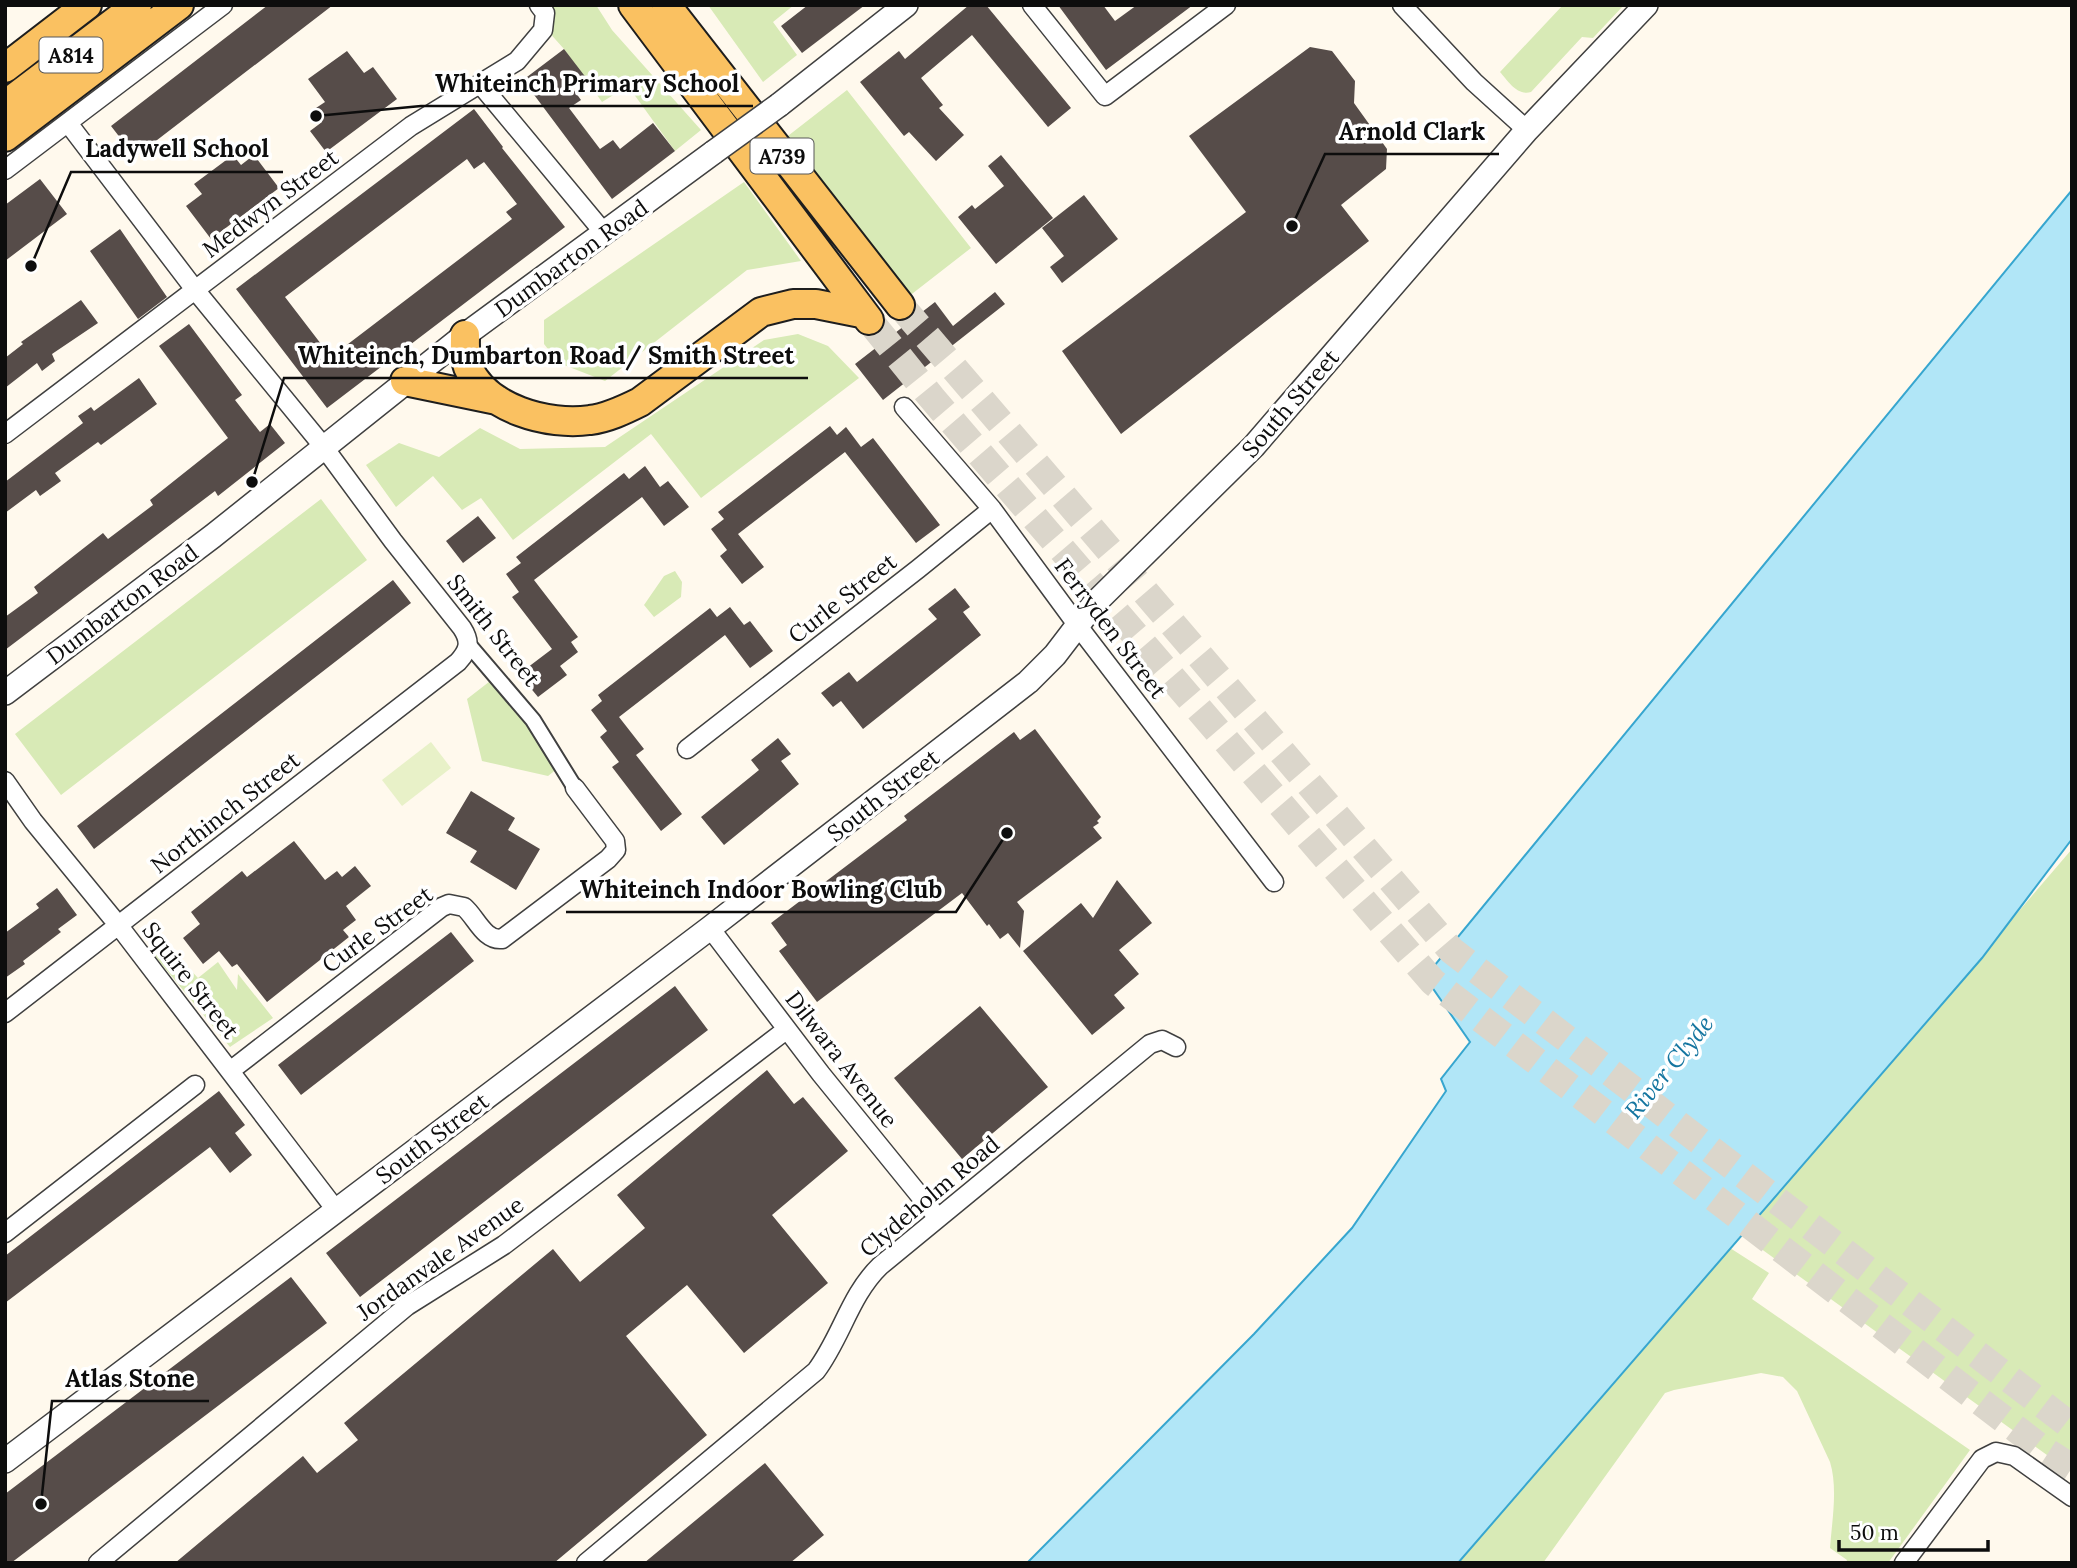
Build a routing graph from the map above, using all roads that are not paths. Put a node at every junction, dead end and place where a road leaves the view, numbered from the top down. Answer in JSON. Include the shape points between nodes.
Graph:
{"nodes":[{"id":1,"x":87,"y":5,"type":"edge"},
{"id":2,"x":137,"y":5,"type":"edge"},
{"id":3,"x":179,"y":5,"type":"edge"},
{"id":4,"x":223,"y":5,"type":"edge"},
{"id":5,"x":539,"y":5,"type":"edge"},
{"id":6,"x":619,"y":5,"type":"edge"},
{"id":7,"x":906,"y":5,"type":"edge"},
{"id":8,"x":1032,"y":5,"type":"edge"},
{"id":9,"x":1226,"y":5,"type":"edge"},
{"id":10,"x":1402,"y":5,"type":"edge"},
{"id":11,"x":1646,"y":5,"type":"edge"},
{"id":12,"x":648,"y":11,"type":"edge"},
{"id":13,"x":5,"y":68,"type":"edge"},
{"id":14,"x":481,"y":85,"type":"junction"},
{"id":15,"x":5,"y":105,"type":"edge"},
{"id":16,"x":68,"y":123,"type":"junction"},
{"id":17,"x":1527,"y":130,"type":"junction"},
{"id":18,"x":5,"y":137,"type":"edge"},
{"id":19,"x":5,"y":170,"type":"edge"},
{"id":20,"x":605,"y":234,"type":"junction"},
{"id":21,"x":196,"y":291,"type":"junction"},
{"id":22,"x":900,"y":305,"type":"tunnel mouth"},
{"id":23,"x":466,"y":335,"type":"junction"},
{"id":24,"x":405,"y":381,"type":"junction"},
{"id":25,"x":497,"y":400,"type":"junction"},
{"id":26,"x":904,"y":407,"type":"dead end"},
{"id":27,"x":5,"y":434,"type":"edge"},
{"id":28,"x":323,"y":446,"type":"junction"},
{"id":29,"x":992,"y":509,"type":"junction"},
{"id":30,"x":1078,"y":626,"type":"junction"},
{"id":31,"x":469,"y":645,"type":"junction"},
{"id":32,"x":5,"y":692,"type":"edge"},
{"id":33,"x":687,"y":749,"type":"dead end"},
{"id":34,"x":5,"y":780,"type":"edge"},
{"id":35,"x":575,"y":788,"type":"joint"},
{"id":36,"x":616,"y":850,"type":"joint"},
{"id":37,"x":1274,"y":882,"type":"dead end"},
{"id":38,"x":119,"y":926,"type":"junction"},
{"id":39,"x":710,"y":928,"type":"junction"},
{"id":40,"x":5,"y":1013,"type":"edge"},
{"id":41,"x":786,"y":1030,"type":"junction"},
{"id":42,"x":1176,"y":1047,"type":"dead end"},
{"id":43,"x":230,"y":1071,"type":"junction"},
{"id":44,"x":195,"y":1085,"type":"dead end"},
{"id":45,"x":336,"y":1210,"type":"junction"},
{"id":46,"x":938,"y":1218,"type":"junction"},
{"id":47,"x":5,"y":1233,"type":"edge"},
{"id":48,"x":5,"y":1461,"type":"edge"},
{"id":49,"x":2072,"y":1497,"type":"edge"},
{"id":50,"x":98,"y":1563,"type":"edge"},
{"id":51,"x":586,"y":1563,"type":"edge"},
{"id":52,"x":1905,"y":1563,"type":"edge"}],
"edges":[{"from":1,"to":13,"type":"main road","number":"A814"},
{"from":2,"to":15,"type":"main road","number":"A814"},
{"from":3,"to":18,"type":"main road"},
{"from":4,"to":16,"type":"street"},
{"from":5,"to":14,"type":"street","name":"Medwyn Street","via":[[545,13],[543,30],[517,61]]},
{"from":6,"to":12,"type":"main road"},
{"from":7,"to":20,"type":"street","name":"Dumbarton Road","bridge":true},
{"from":8,"to":9,"type":"street","via":[[1105,96]]},
{"from":10,"to":17,"type":"street","via":[[1474,82]]},
{"from":11,"to":17,"type":"street","name":"South Street"},
{"from":12,"to":22,"type":"main road","number":"A739"},
{"from":12,"to":25,"type":"main road","number":"A739","via":[[867,319],[816,304],[761,312],[640,402],[590,420],[571,422],[532,415]]},
{"from":14,"to":20,"type":"street"},
{"from":14,"to":21,"type":"street","name":"Medwyn Street","via":[[411,126]]},
{"from":16,"to":19,"type":"street"},
{"from":16,"to":21,"type":"street","name":"Smith Street"},
{"from":17,"to":30,"type":"street","name":"South Street","via":[[1254,446],[1100,598]]},
{"from":20,"to":23,"type":"street","name":"Dumbarton Road"},
{"from":21,"to":27,"type":"street","name":"Medwyn Street"},
{"from":21,"to":28,"type":"street","name":"Smith Street"},
{"from":23,"to":24,"type":"street","name":"Dumbarton Road"},
{"from":23,"to":25,"type":"main road","via":[[468,367]]},
{"from":24,"to":25,"type":"main road"},
{"from":24,"to":28,"type":"street","name":"Dumbarton Road"},
{"from":26,"to":29,"type":"street","name":"Ferryden Street"},
{"from":28,"to":31,"type":"street","name":"Smith Street","via":[[463,628]]},
{"from":28,"to":32,"type":"street","name":"Dumbarton Road","via":[[213,536]]},
{"from":29,"to":30,"type":"street","name":"Ferryden Street"},
{"from":29,"to":33,"type":"street","name":"Curle Street"},
{"from":30,"to":37,"type":"street","name":"Ferryden Street"},
{"from":30,"to":39,"type":"street","name":"South Street","via":[[1055,655],[1000,705]]},
{"from":31,"to":35,"type":"street","name":"Smith Street","via":[[533,720]]},
{"from":31,"to":38,"type":"street","name":"Northinch Street","via":[[458,662]]},
{"from":34,"to":38,"type":"street","name":"Squire Street"},
{"from":35,"to":36,"type":"street","name":"Smith Street","via":[[615,841]]},
{"from":36,"to":43,"type":"street","name":"Curle Street","via":[[502,939],[487,936],[464,906],[442,907]]},
{"from":38,"to":40,"type":"street","name":"Northinch Street"},
{"from":38,"to":43,"type":"street","name":"Squire Street"},
{"from":39,"to":41,"type":"street","name":"Dilwara Avenue"},
{"from":39,"to":45,"type":"street","name":"South Street"},
{"from":41,"to":46,"type":"street","name":"Dilwara Avenue"},
{"from":41,"to":50,"type":"street","name":"Jordanvale Avenue","via":[[504,1245],[407,1306]]},
{"from":42,"to":46,"type":"street","name":"Clydeholm Road","via":[[1162,1040],[1150,1044]]},
{"from":43,"to":45,"type":"street","name":"Squire Street"},
{"from":44,"to":47,"type":"street"},
{"from":45,"to":48,"type":"street","name":"South Street"},
{"from":46,"to":51,"type":"street","name":"Clydeholm Road","via":[[873,1273],[817,1371]]},
{"from":49,"to":52,"type":"street","via":[[2014,1456],[1996,1451],[1982,1459]]}]}
